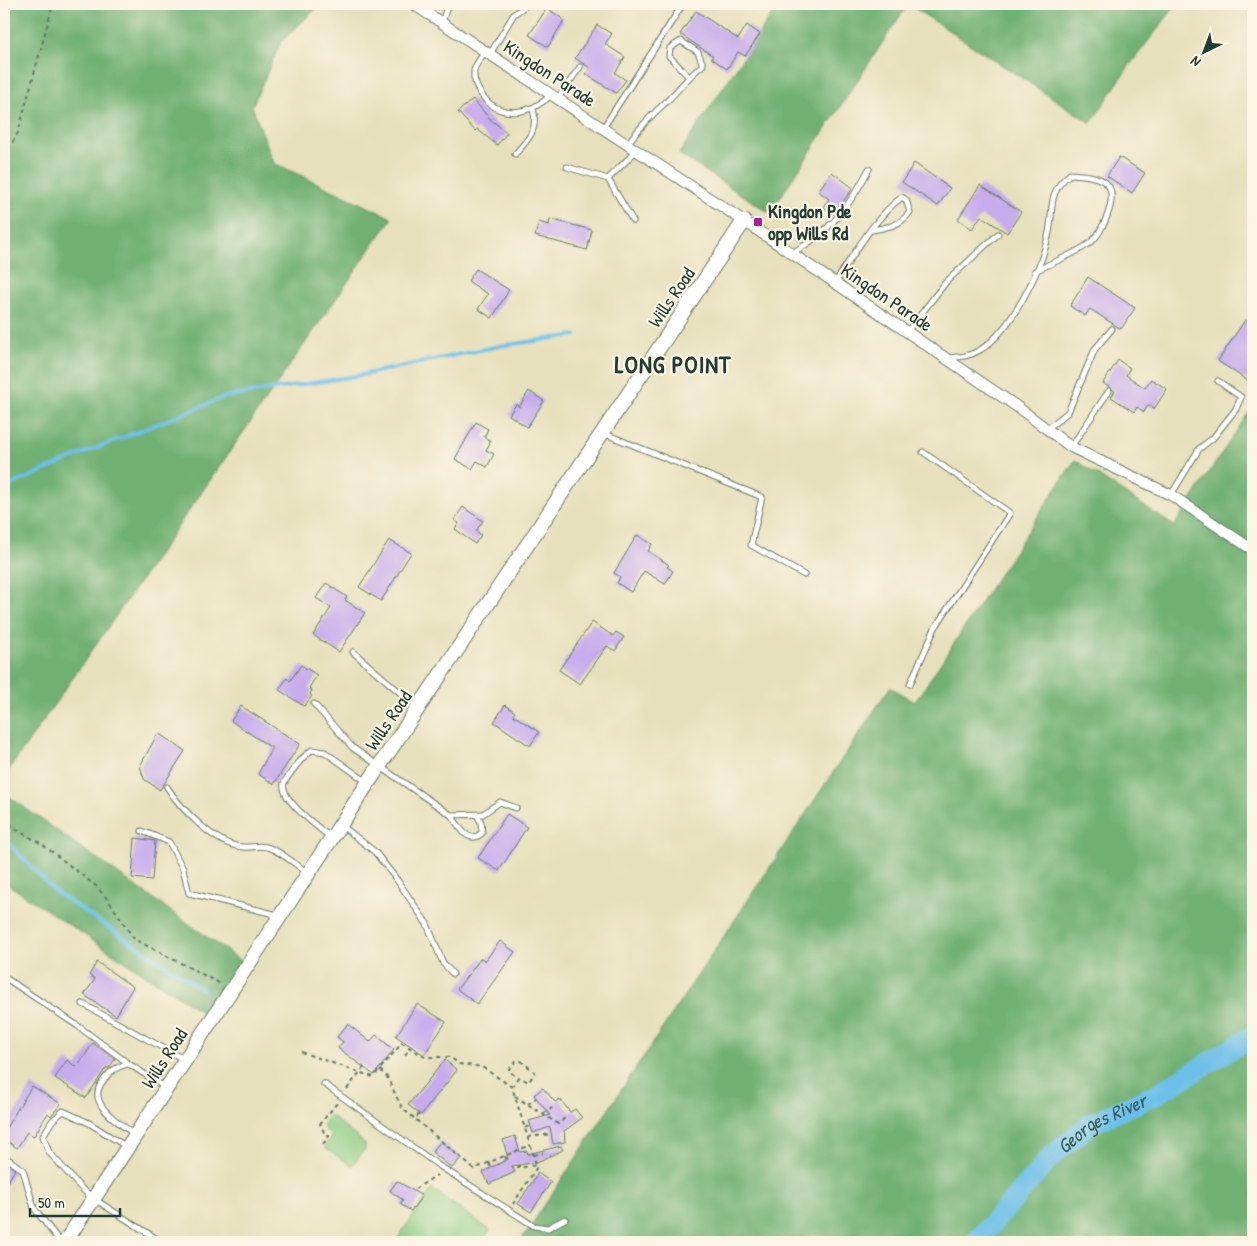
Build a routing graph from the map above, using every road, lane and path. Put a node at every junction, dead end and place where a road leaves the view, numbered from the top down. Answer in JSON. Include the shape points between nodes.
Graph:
{"nodes":[{"id":1,"x":52,"y":4,"type":"edge"},
{"id":2,"x":413,"y":4,"type":"edge"},
{"id":3,"x":448,"y":4,"type":"edge"},
{"id":4,"x":683,"y":4,"type":"edge"},
{"id":5,"x":524,"y":8,"type":"dead end"},
{"id":6,"x":442,"y":23,"type":"junction"},
{"id":7,"x":487,"y":53,"type":"junction"},
{"id":8,"x":580,"y":67,"type":"dead end"},
{"id":9,"x":688,"y":76,"type":"junction"},
{"id":10,"x":554,"y":97,"type":"junction"},
{"id":11,"x":533,"y":109,"type":"junction"},
{"id":12,"x":603,"y":129,"type":"junction"},
{"id":13,"x":627,"y":144,"type":"junction"},
{"id":14,"x":636,"y":151,"type":"junction"},
{"id":15,"x":515,"y":154,"type":"dead end"},
{"id":16,"x":4,"y":156,"type":"edge"},
{"id":17,"x":566,"y":167,"type":"dead end"},
{"id":18,"x":869,"y":169,"type":"dead end"},
{"id":19,"x":608,"y":179,"type":"junction"},
{"id":20,"x":633,"y":221,"type":"dead end"},
{"id":21,"x":744,"y":221,"type":"junction"},
{"id":22,"x":872,"y":230,"type":"junction"},
{"id":23,"x":998,"y":234,"type":"dead end"},
{"id":24,"x":791,"y":253,"type":"junction"},
{"id":25,"x":1035,"y":271,"type":"junction"},
{"id":26,"x":835,"y":283,"type":"junction"},
{"id":27,"x":1112,"y":329,"type":"dead end"},
{"id":28,"x":907,"y":332,"type":"junction"},
{"id":29,"x":946,"y":358,"type":"junction"},
{"id":30,"x":1218,"y":381,"type":"dead end"},
{"id":31,"x":1109,"y":391,"type":"dead end"},
{"id":32,"x":1047,"y":429,"type":"junction"},
{"id":33,"x":603,"y":432,"type":"junction"},
{"id":34,"x":1071,"y":448,"type":"junction"},
{"id":35,"x":923,"y":452,"type":"dead end"},
{"id":36,"x":1171,"y":496,"type":"junction"},
{"id":37,"x":1253,"y":550,"type":"edge"},
{"id":38,"x":804,"y":575,"type":"dead end"},
{"id":39,"x":353,"y":652,"type":"dead end"},
{"id":40,"x":910,"y":684,"type":"dead end"},
{"id":41,"x":314,"y":704,"type":"dead end"},
{"id":42,"x":418,"y":708,"type":"junction"},
{"id":43,"x":380,"y":766,"type":"junction"},
{"id":44,"x":368,"y":783,"type":"junction"},
{"id":45,"x":167,"y":787,"type":"dead end"},
{"id":46,"x":516,"y":808,"type":"dead end"},
{"id":47,"x":451,"y":815,"type":"junction"},
{"id":48,"x":477,"y":815,"type":"junction"},
{"id":49,"x":4,"y":818,"type":"edge"},
{"id":50,"x":341,"y":825,"type":"junction"},
{"id":51,"x":142,"y":831,"type":"dead end"},
{"id":52,"x":332,"y":838,"type":"junction"},
{"id":53,"x":309,"y":873,"type":"junction"},
{"id":54,"x":281,"y":915,"type":"junction"},
{"id":55,"x":453,"y":974,"type":"dead end"},
{"id":56,"x":4,"y":978,"type":"edge"},
{"id":57,"x":232,"y":990,"type":"junction"},
{"id":58,"x":83,"y":1004,"type":"dead end"},
{"id":59,"x":410,"y":1048,"type":"junction"},
{"id":60,"x":301,"y":1052,"type":"dead end"},
{"id":61,"x":405,"y":1055,"type":"dead end"},
{"id":62,"x":185,"y":1060,"type":"junction"},
{"id":63,"x":129,"y":1064,"type":"junction"},
{"id":64,"x":380,"y":1070,"type":"junction"},
{"id":65,"x":518,"y":1077,"type":"junction"},
{"id":66,"x":324,"y":1084,"type":"dead end"},
{"id":67,"x":512,"y":1087,"type":"junction"},
{"id":68,"x":167,"y":1088,"type":"junction"},
{"id":69,"x":516,"y":1096,"type":"junction"},
{"id":70,"x":536,"y":1098,"type":"dead end"},
{"id":71,"x":528,"y":1104,"type":"junction"},
{"id":72,"x":552,"y":1108,"type":"dead end"},
{"id":73,"x":419,"y":1114,"type":"dead end"},
{"id":74,"x":543,"y":1114,"type":"junction"},
{"id":75,"x":566,"y":1117,"type":"dead end"},
{"id":76,"x":415,"y":1119,"type":"junction"},
{"id":77,"x":530,"y":1125,"type":"dead end"},
{"id":78,"x":525,"y":1128,"type":"junction"},
{"id":79,"x":552,"y":1134,"type":"dead end"},
{"id":80,"x":136,"y":1135,"type":"junction"},
{"id":81,"x":528,"y":1137,"type":"junction"},
{"id":82,"x":530,"y":1145,"type":"junction"},
{"id":83,"x":128,"y":1148,"type":"junction"},
{"id":84,"x":543,"y":1153,"type":"dead end"},
{"id":85,"x":534,"y":1155,"type":"junction"},
{"id":86,"x":4,"y":1156,"type":"edge"},
{"id":87,"x":505,"y":1156,"type":"junction"},
{"id":88,"x":489,"y":1162,"type":"junction"},
{"id":89,"x":507,"y":1162,"type":"dead end"},
{"id":90,"x":519,"y":1165,"type":"dead end"},
{"id":91,"x":537,"y":1165,"type":"junction"},
{"id":92,"x":491,"y":1168,"type":"dead end"},
{"id":93,"x":445,"y":1170,"type":"junction"},
{"id":94,"x":415,"y":1190,"type":"dead end"},
{"id":95,"x":94,"y":1199,"type":"junction"},
{"id":96,"x":508,"y":1210,"type":"junction"},
{"id":97,"x":565,"y":1219,"type":"dead end"},
{"id":98,"x":60,"y":1242,"type":"edge"},
{"id":99,"x":65,"y":1242,"type":"edge"},
{"id":100,"x":162,"y":1242,"type":"edge"}],
"edges":[{"from":1,"to":16,"type":"path","via":[[18,133]]},
{"from":2,"to":6,"type":"street","name":"Kingdon Parade"},
{"from":3,"to":6,"type":"lane"},
{"from":4,"to":12,"type":"lane"},
{"from":5,"to":7,"type":"lane","via":[[514,14]]},
{"from":6,"to":7,"type":"street","name":"Kingdon Parade"},
{"from":7,"to":10,"type":"street","name":"Kingdon Parade"},
{"from":7,"to":11,"type":"lane","via":[[474,70],[477,88],[486,101],[507,112]]},
{"from":8,"to":10,"type":"lane"},
{"from":9,"to":9,"type":"lane","via":[[703,65],[702,59],[698,52],[681,41],[670,48],[669,56]]},
{"from":9,"to":13,"type":"lane"},
{"from":10,"to":11,"type":"lane"},
{"from":10,"to":12,"type":"street","name":"Kingdon Parade"},
{"from":11,"to":15,"type":"lane","via":[[536,118],[533,136]]},
{"from":12,"to":13,"type":"street","name":"Kingdon Parade"},
{"from":13,"to":14,"type":"street","name":"Kingdon Parade"},
{"from":14,"to":19,"type":"lane"},
{"from":14,"to":21,"type":"street","name":"Kingdon Parade"},
{"from":17,"to":19,"type":"lane"},
{"from":18,"to":24,"type":"lane","via":[[856,193],[824,232],[813,242]]},
{"from":19,"to":20,"type":"lane"},
{"from":21,"to":24,"type":"street","name":"Kingdon Parade"},
{"from":21,"to":33,"type":"street","name":"Wills Road"},
{"from":22,"to":22,"type":"lane","via":[[897,201],[902,197],[906,200],[910,212],[905,219],[897,225]]},
{"from":22,"to":26,"type":"lane"},
{"from":23,"to":28,"type":"lane","via":[[946,282]]},
{"from":24,"to":26,"type":"street","name":"Kingdon Parade"},
{"from":25,"to":25,"type":"lane","via":[[1051,224],[1053,194],[1060,182],[1070,174],[1097,178],[1107,185],[1111,194],[1109,212],[1092,242]]},
{"from":25,"to":29,"type":"lane","via":[[1011,320],[998,337],[967,356]]},
{"from":26,"to":28,"type":"street","name":"Kingdon Parade"},
{"from":27,"to":32,"type":"lane","via":[[1095,349],[1068,412]]},
{"from":28,"to":29,"type":"street","name":"Kingdon Parade"},
{"from":29,"to":32,"type":"street","name":"Kingdon Parade"},
{"from":30,"to":36,"type":"lane","via":[[1241,397],[1236,409],[1213,438],[1199,449]]},
{"from":31,"to":34,"type":"lane"},
{"from":32,"to":34,"type":"street","name":"Kingdon Parade"},
{"from":33,"to":38,"type":"lane","via":[[762,497],[751,545]]},
{"from":33,"to":42,"type":"street","name":"Wills Road"},
{"from":34,"to":36,"type":"street","name":"Kingdon Parade"},
{"from":35,"to":40,"type":"lane","via":[[1010,513],[935,628]]},
{"from":36,"to":37,"type":"street","name":"Kingdon Parade"},
{"from":39,"to":42,"type":"lane"},
{"from":41,"to":43,"type":"lane","via":[[344,741]]},
{"from":42,"to":43,"type":"street","name":"Wills Road"},
{"from":43,"to":44,"type":"street","name":"Wills Road"},
{"from":43,"to":47,"type":"lane"},
{"from":44,"to":50,"type":"street","name":"Wills Road"},
{"from":44,"to":52,"type":"lane","via":[[325,752],[312,750],[303,756],[290,774],[284,784],[284,792],[295,807]]},
{"from":45,"to":53,"type":"lane","via":[[193,818],[224,842],[243,847],[270,848]]},
{"from":46,"to":48,"type":"lane","via":[[500,802],[484,814]]},
{"from":47,"to":48,"type":"lane"},
{"from":47,"to":48,"type":"lane","via":[[467,837],[473,837],[483,828]]},
{"from":49,"to":57,"type":"path","via":[[96,886],[134,938]]},
{"from":50,"to":52,"type":"street","name":"Wills Road"},
{"from":50,"to":55,"type":"lane","via":[[376,852],[427,924],[443,963]]},
{"from":51,"to":54,"type":"lane","via":[[169,842],[183,869],[189,893]]},
{"from":52,"to":53,"type":"street","name":"Wills Road"},
{"from":53,"to":54,"type":"street","name":"Wills Road"},
{"from":54,"to":57,"type":"street","name":"Wills Road"},
{"from":56,"to":63,"type":"lane"},
{"from":57,"to":62,"type":"street","name":"Wills Road"},
{"from":58,"to":62,"type":"lane"},
{"from":59,"to":61,"type":"path"},
{"from":59,"to":64,"type":"path","via":[[402,1043]]},
{"from":59,"to":67,"type":"path","via":[[425,1057],[450,1057],[459,1064],[482,1067]]},
{"from":60,"to":64,"type":"path","via":[[371,1077]]},
{"from":62,"to":68,"type":"street","name":"Wills Road"},
{"from":63,"to":68,"type":"lane"},
{"from":63,"to":80,"type":"lane","via":[[109,1073],[99,1085],[96,1096],[109,1113]]},
{"from":64,"to":76,"type":"path","via":[[387,1076],[402,1108]]},
{"from":65,"to":65,"type":"path","via":[[509,1071],[516,1061],[535,1072],[529,1082]]},
{"from":65,"to":67,"type":"path"},
{"from":66,"to":93,"type":"lane"},
{"from":67,"to":69,"type":"path"},
{"from":68,"to":80,"type":"street","name":"Wills Road"},
{"from":69,"to":71,"type":"path"},
{"from":69,"to":78,"type":"path"},
{"from":70,"to":71,"type":"path"},
{"from":71,"to":74,"type":"path"},
{"from":72,"to":74,"type":"path"},
{"from":73,"to":76,"type":"path"},
{"from":74,"to":75,"type":"path","via":[[558,1124]]},
{"from":76,"to":88,"type":"path","via":[[474,1169]]},
{"from":77,"to":78,"type":"path"},
{"from":78,"to":81,"type":"path"},
{"from":79,"to":81,"type":"path"},
{"from":80,"to":83,"type":"street","name":"Wills Road"},
{"from":81,"to":82,"type":"path"},
{"from":82,"to":85,"type":"path"},
{"from":82,"to":87,"type":"path"},
{"from":83,"to":95,"type":"street","name":"Wills Road"},
{"from":83,"to":95,"type":"lane","via":[[89,1123],[62,1111],[52,1121],[43,1136],[44,1144]]},
{"from":84,"to":85,"type":"path"},
{"from":85,"to":91,"type":"path"},
{"from":86,"to":98,"type":"lane","via":[[23,1170],[34,1208]]},
{"from":87,"to":88,"type":"path"},
{"from":87,"to":89,"type":"path"},
{"from":88,"to":92,"type":"path"},
{"from":90,"to":91,"type":"path","via":[[518,1168]]},
{"from":91,"to":96,"type":"path"},
{"from":93,"to":94,"type":"path"},
{"from":93,"to":96,"type":"lane"},
{"from":95,"to":99,"type":"street","name":"Wills Road"},
{"from":95,"to":100,"type":"lane"},
{"from":96,"to":97,"type":"lane","via":[[534,1226],[548,1228]]}]}
